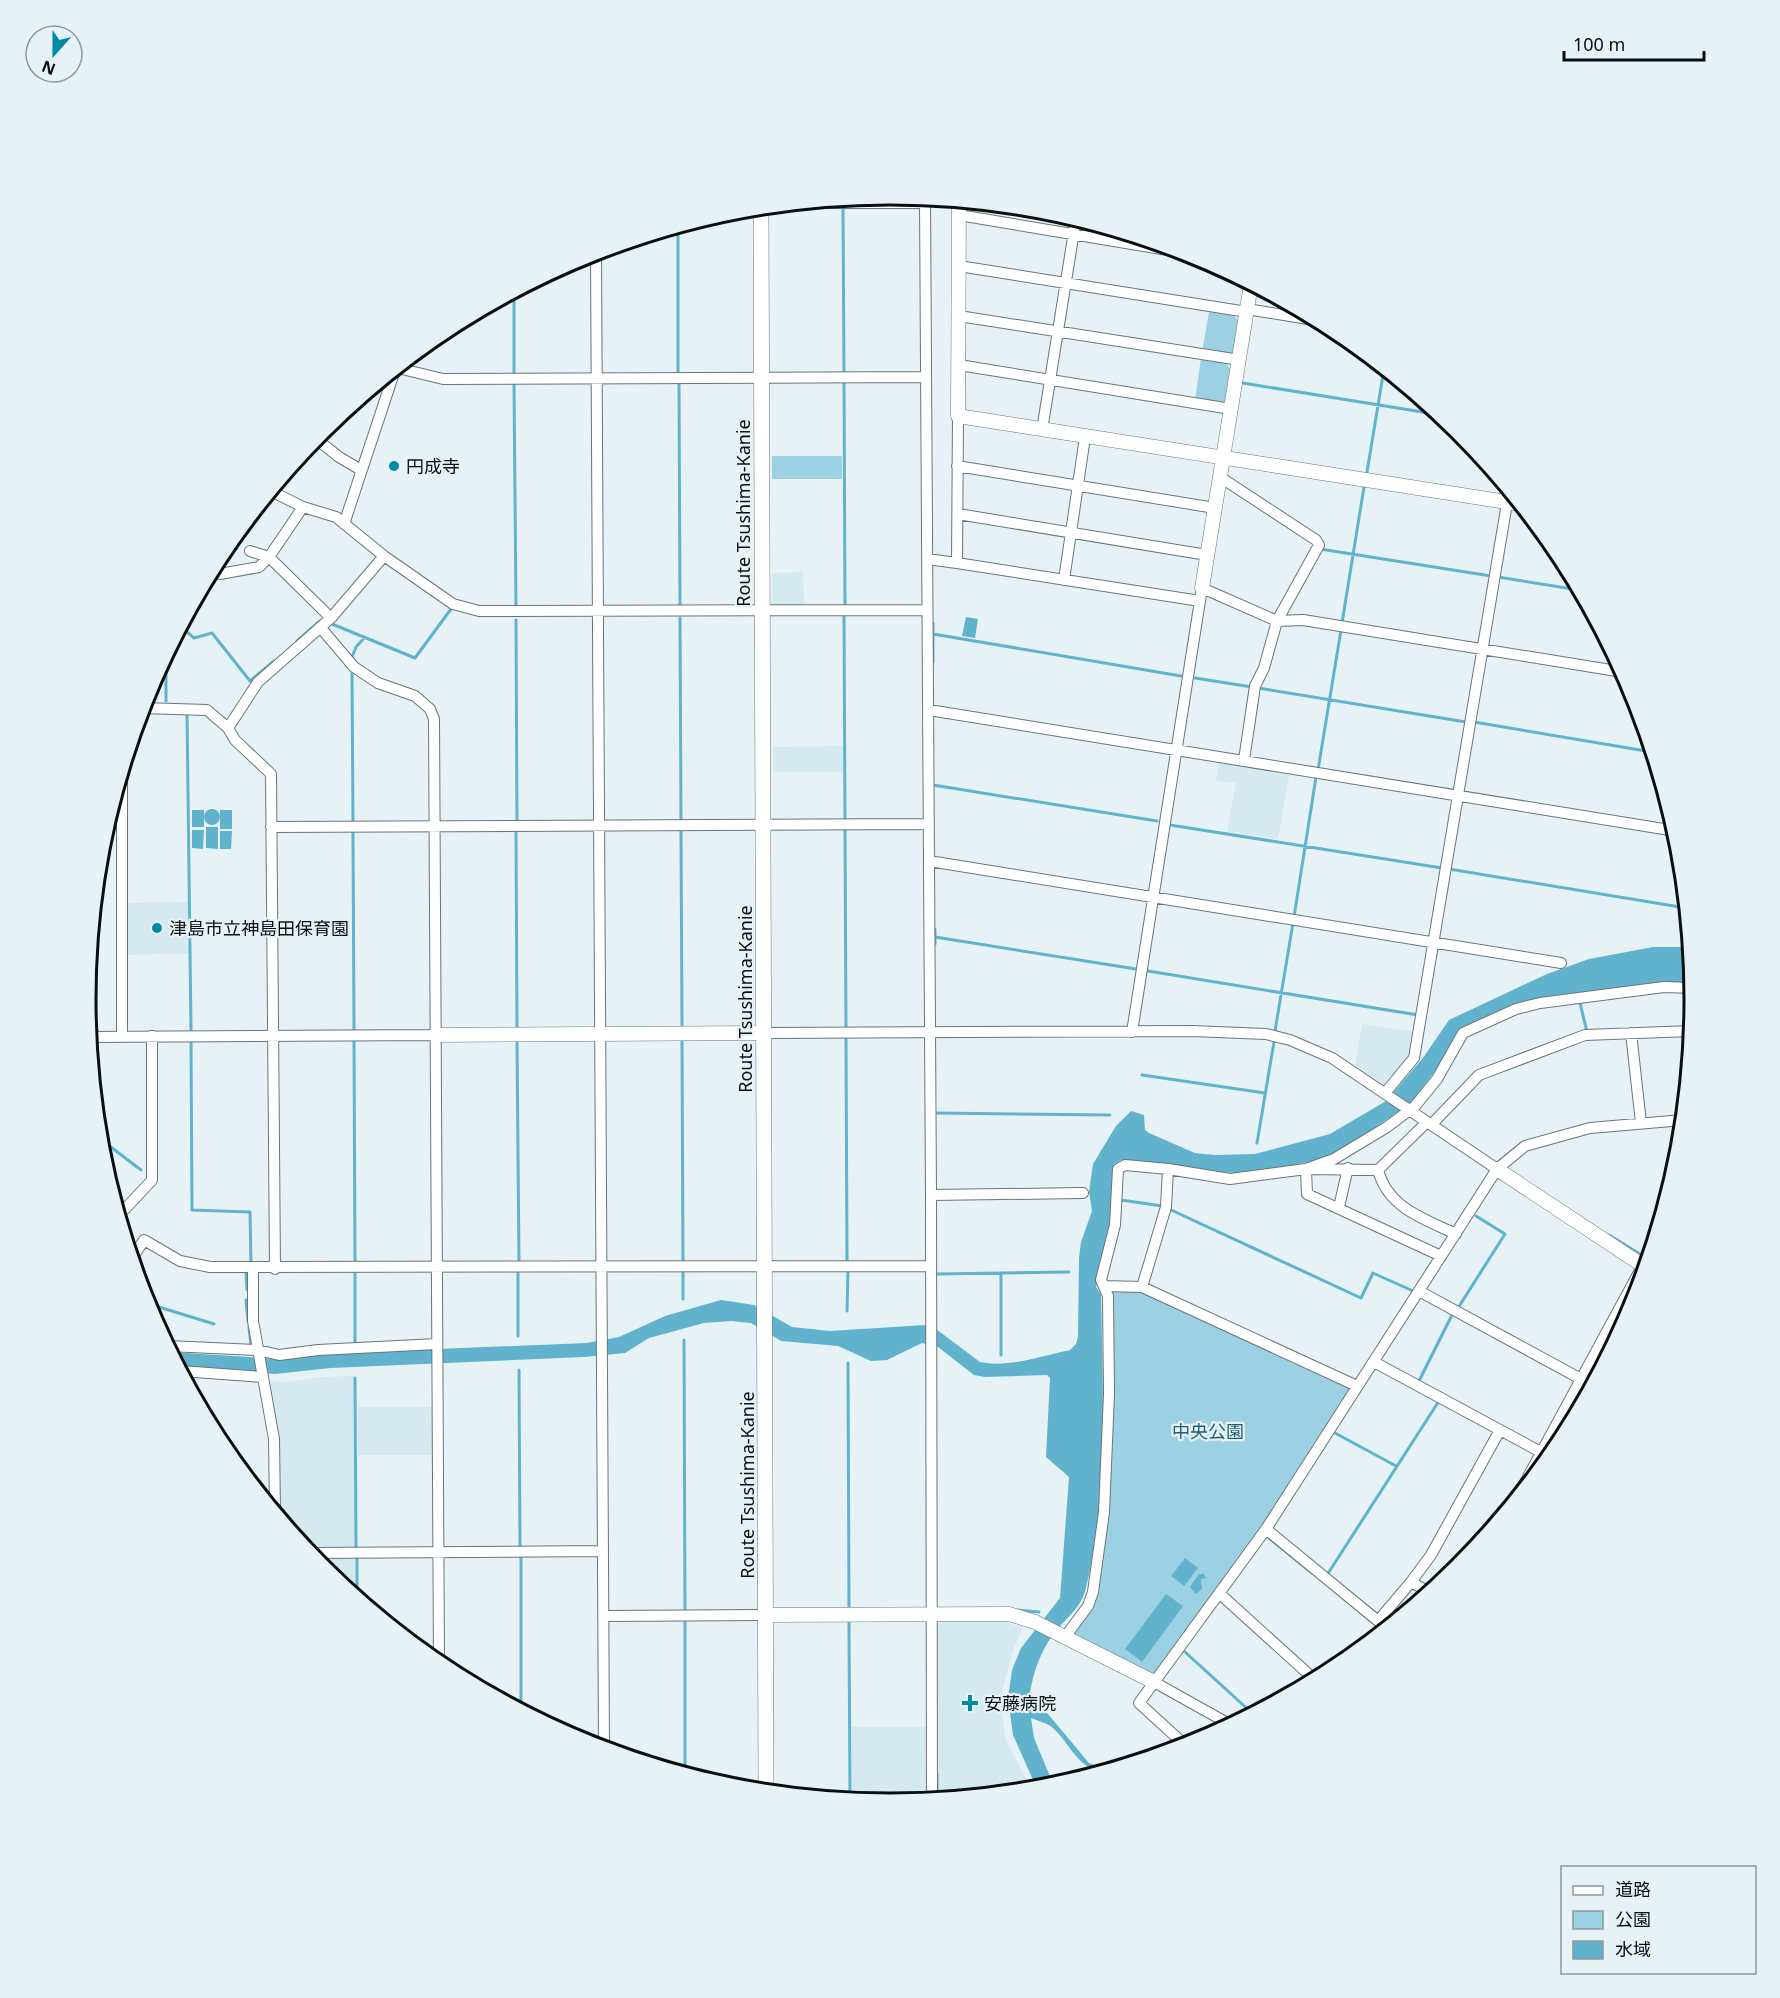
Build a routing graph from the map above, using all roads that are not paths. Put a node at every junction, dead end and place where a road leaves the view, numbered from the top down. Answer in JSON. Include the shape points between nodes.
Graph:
{"nodes":[{"id":1,"x":925,"y":206,"type":"edge"},
{"id":2,"x":958,"y":208,"type":"edge"},
{"id":3,"x":962,"y":209,"type":"edge"},
{"id":4,"x":761,"y":216,"type":"edge"},
{"id":5,"x":1075,"y":227,"type":"edge"},
{"id":6,"x":1073,"y":235,"type":"junction"},
{"id":7,"x":1142,"y":246,"type":"edge"},
{"id":8,"x":596,"y":261,"type":"edge"},
{"id":9,"x":959,"y":266,"type":"junction"},
{"id":10,"x":1065,"y":284,"type":"junction"},
{"id":11,"x":1250,"y":292,"type":"edge"},
{"id":12,"x":1247,"y":311,"type":"junction"},
{"id":13,"x":959,"y":316,"type":"junction"},
{"id":14,"x":1298,"y":318,"type":"edge"},
{"id":15,"x":1058,"y":333,"type":"junction"},
{"id":16,"x":1240,"y":360,"type":"junction"},
{"id":17,"x":959,"y":365,"type":"junction"},
{"id":18,"x":408,"y":368,"type":"edge"},
{"id":19,"x":397,"y":377,"type":"edge"},
{"id":20,"x":762,"y":377,"type":"junction"},
{"id":21,"x":925,"y":377,"type":"junction"},
{"id":22,"x":596,"y":378,"type":"junction"},
{"id":23,"x":1050,"y":380,"type":"junction"},
{"id":24,"x":1231,"y":409,"type":"junction"},
{"id":25,"x":958,"y":416,"type":"junction"},
{"id":26,"x":1042,"y":430,"type":"junction"},
{"id":27,"x":1085,"y":437,"type":"junction"},
{"id":28,"x":323,"y":444,"type":"edge"},
{"id":29,"x":1223,"y":459,"type":"junction"},
{"id":30,"x":957,"y":466,"type":"junction"},
{"id":31,"x":361,"y":470,"type":"junction"},
{"id":32,"x":1220,"y":477,"type":"junction"},
{"id":33,"x":1078,"y":486,"type":"junction"},
{"id":34,"x":278,"y":494,"type":"edge"},
{"id":35,"x":1506,"y":498,"type":"edge"},
{"id":36,"x":1511,"y":505,"type":"edge"},
{"id":37,"x":303,"y":507,"type":"junction"},
{"id":38,"x":1215,"y":508,"type":"junction"},
{"id":39,"x":958,"y":514,"type":"junction"},
{"id":40,"x":344,"y":524,"type":"junction"},
{"id":41,"x":1071,"y":532,"type":"junction"},
{"id":42,"x":250,"y":551,"type":"dead end"},
{"id":43,"x":1207,"y":555,"type":"junction"},
{"id":44,"x":384,"y":556,"type":"junction"},
{"id":45,"x":269,"y":557,"type":"junction"},
{"id":46,"x":929,"y":559,"type":"junction"},
{"id":47,"x":957,"y":562,"type":"junction"},
{"id":48,"x":220,"y":574,"type":"edge"},
{"id":49,"x":1064,"y":580,"type":"junction"},
{"id":50,"x":1201,"y":594,"type":"junction"},
{"id":51,"x":927,"y":610,"type":"junction"},
{"id":52,"x":764,"y":611,"type":"junction"},
{"id":53,"x":598,"y":613,"type":"junction"},
{"id":54,"x":331,"y":618,"type":"junction"},
{"id":55,"x":1277,"y":621,"type":"junction"},
{"id":56,"x":320,"y":627,"type":"junction"},
{"id":57,"x":1481,"y":649,"type":"junction"},
{"id":58,"x":1612,"y":670,"type":"edge"},
{"id":59,"x":151,"y":708,"type":"edge"},
{"id":60,"x":932,"y":711,"type":"junction"},
{"id":61,"x":228,"y":728,"type":"junction"},
{"id":62,"x":1176,"y":750,"type":"junction"},
{"id":63,"x":1244,"y":760,"type":"junction"},
{"id":64,"x":1458,"y":796,"type":"junction"},
{"id":65,"x":122,"y":797,"type":"edge"},
{"id":66,"x":928,"y":824,"type":"junction"},
{"id":67,"x":599,"y":825,"type":"junction"},
{"id":68,"x":764,"y":825,"type":"junction"},
{"id":69,"x":271,"y":827,"type":"junction"},
{"id":70,"x":435,"y":827,"type":"junction"},
{"id":71,"x":1666,"y":829,"type":"edge"},
{"id":72,"x":932,"y":862,"type":"junction"},
{"id":73,"x":1152,"y":897,"type":"junction"},
{"id":74,"x":1433,"y":942,"type":"junction"},
{"id":75,"x":1562,"y":963,"type":"dead end"},
{"id":76,"x":1684,"y":988,"type":"edge"},
{"id":77,"x":1683,"y":1031,"type":"edge"},
{"id":78,"x":1132,"y":1032,"type":"junction"},
{"id":79,"x":765,"y":1033,"type":"junction"},
{"id":80,"x":930,"y":1033,"type":"junction"},
{"id":81,"x":1630,"y":1033,"type":"junction"},
{"id":82,"x":600,"y":1034,"type":"junction"},
{"id":83,"x":435,"y":1035,"type":"junction"},
{"id":84,"x":97,"y":1036,"type":"edge"},
{"id":85,"x":122,"y":1036,"type":"junction"},
{"id":86,"x":152,"y":1036,"type":"junction"},
{"id":87,"x":273,"y":1036,"type":"junction"},
{"id":88,"x":1386,"y":1093,"type":"junction"},
{"id":89,"x":1409,"y":1110,"type":"junction"},
{"id":90,"x":1674,"y":1121,"type":"edge"},
{"id":91,"x":1641,"y":1123,"type":"junction"},
{"id":92,"x":1429,"y":1124,"type":"junction"},
{"id":93,"x":1348,"y":1168,"type":"junction"},
{"id":94,"x":1168,"y":1169,"type":"junction"},
{"id":95,"x":1306,"y":1169,"type":"junction"},
{"id":96,"x":1497,"y":1169,"type":"junction"},
{"id":97,"x":1378,"y":1170,"type":"junction"},
{"id":98,"x":1083,"y":1193,"type":"dead end"},
{"id":99,"x":932,"y":1195,"type":"junction"},
{"id":100,"x":1339,"y":1207,"type":"junction"},
{"id":101,"x":124,"y":1209,"type":"edge"},
{"id":102,"x":1456,"y":1233,"type":"junction"},
{"id":103,"x":137,"y":1251,"type":"edge"},
{"id":104,"x":1441,"y":1256,"type":"junction"},
{"id":105,"x":1639,"y":1263,"type":"edge"},
{"id":106,"x":765,"y":1266,"type":"junction"},
{"id":107,"x":931,"y":1266,"type":"junction"},
{"id":108,"x":253,"y":1268,"type":"junction"},
{"id":109,"x":437,"y":1268,"type":"junction"},
{"id":110,"x":600,"y":1268,"type":"junction"},
{"id":111,"x":275,"y":1269,"type":"junction"},
{"id":112,"x":1104,"y":1286,"type":"junction"},
{"id":113,"x":1142,"y":1287,"type":"junction"},
{"id":114,"x":1419,"y":1291,"type":"junction"},
{"id":115,"x":437,"y":1346,"type":"junction"},
{"id":116,"x":176,"y":1347,"type":"edge"},
{"id":117,"x":258,"y":1352,"type":"junction"},
{"id":118,"x":1374,"y":1362,"type":"junction"},
{"id":119,"x":189,"y":1372,"type":"edge"},
{"id":120,"x":262,"y":1376,"type":"junction"},
{"id":121,"x":1586,"y":1381,"type":"edge"},
{"id":122,"x":1357,"y":1386,"type":"junction"},
{"id":123,"x":1500,"y":1430,"type":"junction"},
{"id":124,"x":1541,"y":1453,"type":"edge"},
{"id":125,"x":275,"y":1500,"type":"edge"},
{"id":126,"x":1266,"y":1529,"type":"junction"},
{"id":127,"x":602,"y":1551,"type":"junction"},
{"id":128,"x":438,"y":1552,"type":"junction"},
{"id":129,"x":322,"y":1553,"type":"edge"},
{"id":130,"x":1411,"y":1582,"type":"junction"},
{"id":131,"x":1422,"y":1588,"type":"edge"},
{"id":132,"x":1219,"y":1593,"type":"junction"},
{"id":133,"x":767,"y":1615,"type":"junction"},
{"id":134,"x":935,"y":1615,"type":"junction"},
{"id":135,"x":603,"y":1616,"type":"junction"},
{"id":136,"x":1062,"y":1635,"type":"junction"},
{"id":137,"x":439,"y":1652,"type":"edge"},
{"id":138,"x":1308,"y":1674,"type":"edge"},
{"id":139,"x":1154,"y":1682,"type":"junction"},
{"id":140,"x":1222,"y":1720,"type":"edge"},
{"id":141,"x":1178,"y":1739,"type":"edge"},
{"id":142,"x":604,"y":1740,"type":"edge"},
{"id":143,"x":766,"y":1783,"type":"edge"},
{"id":144,"x":932,"y":1791,"type":"edge"}],
"edges":[{"from":1,"to":21,"type":"street"},
{"from":2,"to":9,"type":"street"},
{"from":3,"to":6,"type":"street"},
{"from":4,"to":20,"type":"main road","name":"Route Tsushima-Kanie"},
{"from":5,"to":6,"type":"street"},
{"from":6,"to":7,"type":"street"},
{"from":6,"to":10,"type":"street"},
{"from":8,"to":22,"type":"street"},
{"from":9,"to":10,"type":"street"},
{"from":9,"to":13,"type":"street"},
{"from":10,"to":12,"type":"street"},
{"from":10,"to":15,"type":"street"},
{"from":11,"to":12,"type":"street"},
{"from":12,"to":14,"type":"street"},
{"from":12,"to":16,"type":"street"},
{"from":13,"to":15,"type":"street"},
{"from":13,"to":17,"type":"street"},
{"from":15,"to":16,"type":"street"},
{"from":15,"to":23,"type":"street"},
{"from":16,"to":24,"type":"street"},
{"from":17,"to":23,"type":"street"},
{"from":17,"to":25,"type":"street"},
{"from":18,"to":22,"type":"street","via":[[443,379]]},
{"from":19,"to":31,"type":"street"},
{"from":20,"to":21,"type":"street"},
{"from":20,"to":22,"type":"street"},
{"from":20,"to":52,"type":"main road","name":"Route Tsushima-Kanie"},
{"from":21,"to":46,"type":"street"},
{"from":22,"to":53,"type":"street"},
{"from":23,"to":24,"type":"street"},
{"from":23,"to":26,"type":"street"},
{"from":24,"to":29,"type":"street"},
{"from":25,"to":26,"type":"street"},
{"from":25,"to":30,"type":"street"},
{"from":26,"to":27,"type":"street"},
{"from":27,"to":29,"type":"street"},
{"from":27,"to":33,"type":"street"},
{"from":28,"to":31,"type":"street"},
{"from":29,"to":32,"type":"street"},
{"from":29,"to":35,"type":"street"},
{"from":30,"to":33,"type":"street"},
{"from":30,"to":39,"type":"street"},
{"from":31,"to":40,"type":"street"},
{"from":32,"to":38,"type":"street"},
{"from":32,"to":55,"type":"street","via":[[1319,545]]},
{"from":33,"to":38,"type":"street"},
{"from":33,"to":41,"type":"street"},
{"from":34,"to":37,"type":"street"},
{"from":36,"to":57,"type":"street"},
{"from":37,"to":40,"type":"street","via":[[336,517]]},
{"from":37,"to":45,"type":"street"},
{"from":38,"to":43,"type":"street"},
{"from":39,"to":41,"type":"street"},
{"from":39,"to":47,"type":"street"},
{"from":40,"to":44,"type":"street"},
{"from":41,"to":43,"type":"street"},
{"from":41,"to":49,"type":"street"},
{"from":42,"to":45,"type":"street"},
{"from":43,"to":50,"type":"street"},
{"from":44,"to":53,"type":"street","via":[[453,604],[479,611]]},
{"from":44,"to":54,"type":"street"},
{"from":45,"to":48,"type":"street","via":[[259,567]]},
{"from":45,"to":54,"type":"street"},
{"from":46,"to":47,"type":"street"},
{"from":46,"to":51,"type":"street"},
{"from":47,"to":49,"type":"street"},
{"from":49,"to":50,"type":"street"},
{"from":50,"to":55,"type":"street"},
{"from":50,"to":62,"type":"street"},
{"from":51,"to":52,"type":"street"},
{"from":51,"to":60,"type":"street"},
{"from":52,"to":53,"type":"street"},
{"from":52,"to":68,"type":"main road","name":"Route Tsushima-Kanie"},
{"from":53,"to":67,"type":"street"},
{"from":54,"to":56,"type":"street"},
{"from":55,"to":57,"type":"street","via":[[1303,620]]},
{"from":55,"to":63,"type":"street","via":[[1255,686]]},
{"from":56,"to":61,"type":"street","via":[[258,682]]},
{"from":56,"to":70,"type":"street","via":[[354,667],[378,683],[415,696],[430,709],[434,719]]},
{"from":57,"to":58,"type":"street"},
{"from":57,"to":64,"type":"street"},
{"from":59,"to":61,"type":"street","via":[[202,708]]},
{"from":60,"to":62,"type":"street"},
{"from":60,"to":66,"type":"street"},
{"from":61,"to":69,"type":"street","via":[[271,774]]},
{"from":62,"to":63,"type":"street"},
{"from":62,"to":73,"type":"street"},
{"from":63,"to":64,"type":"street"},
{"from":64,"to":71,"type":"street"},
{"from":64,"to":74,"type":"street"},
{"from":65,"to":85,"type":"street"},
{"from":66,"to":68,"type":"street"},
{"from":66,"to":72,"type":"street"},
{"from":67,"to":68,"type":"street"},
{"from":67,"to":70,"type":"street"},
{"from":67,"to":82,"type":"street"},
{"from":68,"to":79,"type":"main road","name":"Route Tsushima-Kanie"},
{"from":69,"to":70,"type":"street"},
{"from":69,"to":87,"type":"street"},
{"from":70,"to":83,"type":"street"},
{"from":72,"to":73,"type":"street"},
{"from":72,"to":80,"type":"street"},
{"from":73,"to":74,"type":"street"},
{"from":73,"to":78,"type":"street"},
{"from":74,"to":75,"type":"street"},
{"from":74,"to":88,"type":"street","via":[[1414,1058]]},
{"from":76,"to":89,"type":"street","via":[[1550,1001],[1516,1009],[1463,1033],[1437,1079]]},
{"from":77,"to":81,"type":"street"},
{"from":78,"to":80,"type":"street"},
{"from":78,"to":88,"type":"street","via":[[1217,1031],[1274,1036],[1332,1058]]},
{"from":79,"to":80,"type":"street"},
{"from":79,"to":82,"type":"street"},
{"from":79,"to":106,"type":"main road","name":"Route Tsushima-Kanie"},
{"from":80,"to":99,"type":"street"},
{"from":81,"to":91,"type":"street"},
{"from":81,"to":92,"type":"street","via":[[1585,1035],[1479,1075]]},
{"from":82,"to":83,"type":"street"},
{"from":82,"to":110,"type":"street"},
{"from":83,"to":87,"type":"street"},
{"from":83,"to":109,"type":"street"},
{"from":84,"to":85,"type":"street"},
{"from":85,"to":86,"type":"street"},
{"from":86,"to":87,"type":"street"},
{"from":86,"to":101,"type":"street","via":[[152,1180]]},
{"from":87,"to":111,"type":"street"},
{"from":88,"to":89,"type":"street"},
{"from":89,"to":92,"type":"street"},
{"from":89,"to":95,"type":"street","via":[[1334,1159]]},
{"from":90,"to":91,"type":"street"},
{"from":91,"to":96,"type":"street","via":[[1590,1128],[1525,1146]]},
{"from":92,"to":96,"type":"street"},
{"from":92,"to":97,"type":"street"},
{"from":93,"to":95,"type":"street"},
{"from":93,"to":97,"type":"street"},
{"from":93,"to":100,"type":"street"},
{"from":94,"to":95,"type":"street","via":[[1230,1179]]},
{"from":94,"to":112,"type":"street","via":[[1125,1165],[1118,1169],[1114,1225],[1101,1280]]},
{"from":94,"to":113,"type":"street","via":[[1166,1207]]},
{"from":95,"to":100,"type":"street","via":[[1307,1194]]},
{"from":96,"to":102,"type":"street"},
{"from":96,"to":105,"type":"street"},
{"from":97,"to":102,"type":"street","via":[[1401,1208]]},
{"from":98,"to":99,"type":"street"},
{"from":99,"to":107,"type":"street"},
{"from":100,"to":104,"type":"street"},
{"from":102,"to":104,"type":"street"},
{"from":103,"to":108,"type":"street","via":[[144,1240],[193,1265]]},
{"from":104,"to":114,"type":"street"},
{"from":106,"to":107,"type":"street"},
{"from":106,"to":110,"type":"street"},
{"from":106,"to":133,"type":"main road","name":"Route Tsushima-Kanie"},
{"from":107,"to":134,"type":"street"},
{"from":108,"to":111,"type":"street"},
{"from":108,"to":117,"type":"street"},
{"from":109,"to":110,"type":"street"},
{"from":109,"to":111,"type":"street"},
{"from":109,"to":115,"type":"street"},
{"from":110,"to":127,"type":"street"},
{"from":112,"to":113,"type":"street"},
{"from":112,"to":136,"type":"street","via":[[1108,1296],[1109,1394],[1104,1512],[1093,1592],[1088,1606]]},
{"from":113,"to":122,"type":"street"},
{"from":114,"to":118,"type":"street"},
{"from":114,"to":121,"type":"street"},
{"from":115,"to":117,"type":"street","via":[[279,1355]]},
{"from":115,"to":128,"type":"street"},
{"from":116,"to":117,"type":"street"},
{"from":117,"to":120,"type":"street"},
{"from":118,"to":122,"type":"street"},
{"from":118,"to":123,"type":"street"},
{"from":119,"to":120,"type":"street"},
{"from":120,"to":125,"type":"street","via":[[274,1439]]},
{"from":122,"to":126,"type":"street"},
{"from":123,"to":124,"type":"street"},
{"from":123,"to":130,"type":"street","via":[[1431,1555]]},
{"from":126,"to":130,"type":"street","via":[[1378,1621]]},
{"from":126,"to":132,"type":"street"},
{"from":127,"to":128,"type":"street"},
{"from":127,"to":135,"type":"street"},
{"from":128,"to":129,"type":"street"},
{"from":128,"to":137,"type":"street"},
{"from":130,"to":131,"type":"street"},
{"from":132,"to":138,"type":"street"},
{"from":132,"to":139,"type":"street"},
{"from":133,"to":134,"type":"street"},
{"from":133,"to":135,"type":"street"},
{"from":133,"to":143,"type":"main road","name":"Route Tsushima-Kanie"},
{"from":134,"to":136,"type":"street","via":[[1009,1614]]},
{"from":134,"to":144,"type":"street"},
{"from":135,"to":142,"type":"street"},
{"from":136,"to":139,"type":"street"},
{"from":139,"to":140,"type":"street"},
{"from":139,"to":141,"type":"street","via":[[1139,1704]]}]}
